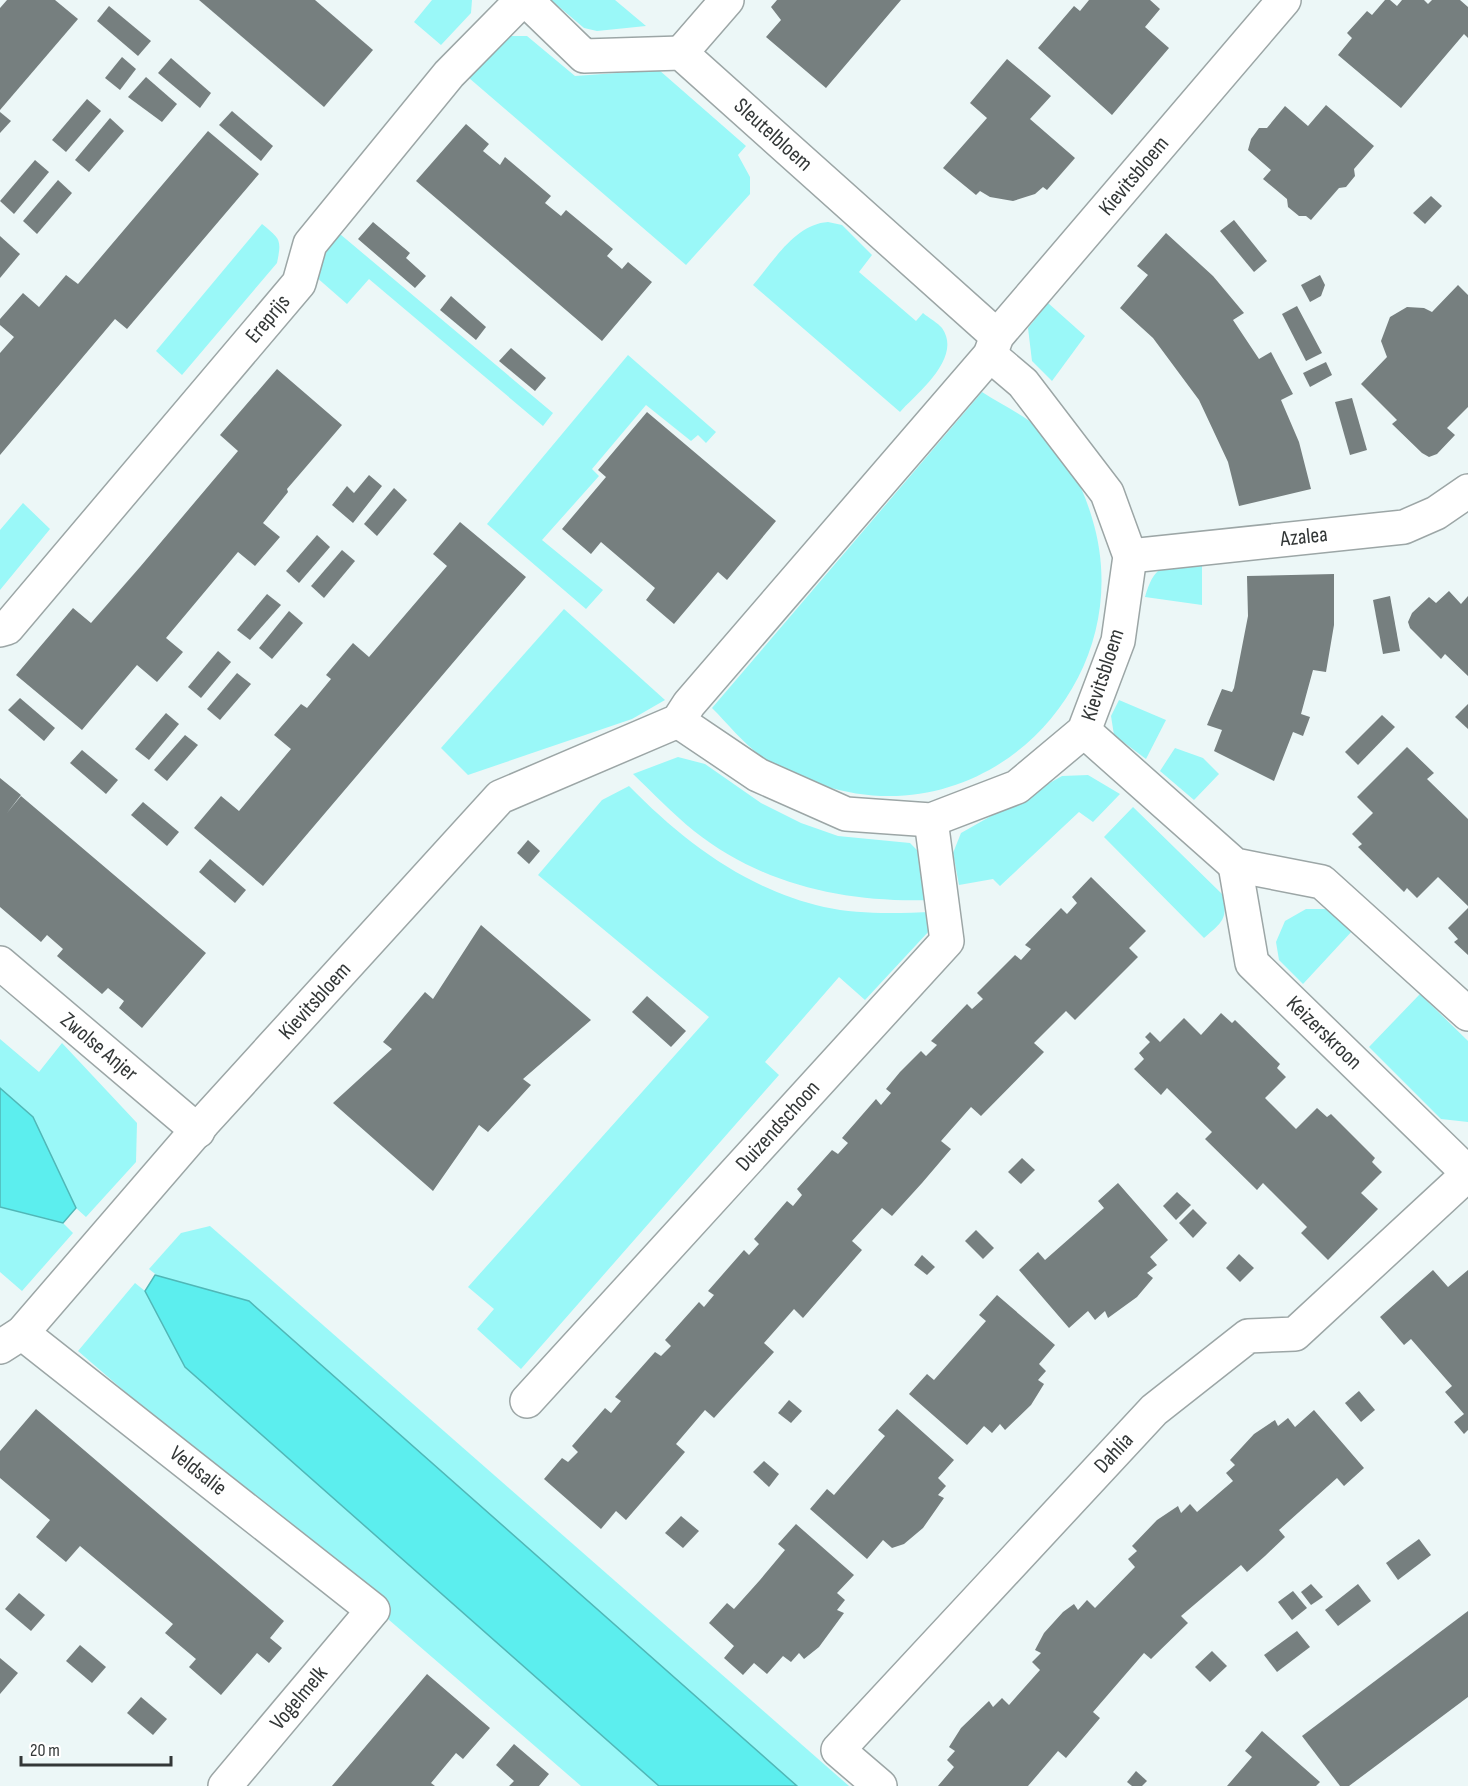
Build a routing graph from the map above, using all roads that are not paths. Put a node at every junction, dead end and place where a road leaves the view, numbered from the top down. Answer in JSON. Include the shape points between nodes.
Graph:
{"nodes":[{"id":1,"x":524,"y":0,"type":"edge"},
{"id":2,"x":726,"y":0,"type":"edge"},
{"id":3,"x":1284,"y":0,"type":"edge"},
{"id":4,"x":681,"y":53,"type":"junction"},
{"id":5,"x":994,"y":346,"type":"junction"},
{"id":6,"x":1468,"y":491,"type":"edge"},
{"id":7,"x":1130,"y":556,"type":"junction"},
{"id":8,"x":0,"y":630,"type":"edge"},
{"id":9,"x":678,"y":721,"type":"junction"},
{"id":10,"x":1084,"y":731,"type":"junction"},
{"id":11,"x":931,"y":820,"type":"junction"},
{"id":12,"x":1235,"y":865,"type":"junction"},
{"id":13,"x":0,"y":963,"type":"edge"},
{"id":14,"x":1468,"y":1014,"type":"edge"},
{"id":15,"x":198,"y":1131,"type":"junction"},
{"id":16,"x":1468,"y":1173,"type":"edge"},
{"id":17,"x":11,"y":1340,"type":"edge"},
{"id":18,"x":527,"y":1401,"type":"dead end"},
{"id":19,"x":373,"y":1610,"type":"joint"},
{"id":20,"x":225,"y":1786,"type":"edge"},
{"id":21,"x":880,"y":1786,"type":"edge"}],
"edges":[{"from":1,"to":4,"type":"street","via":[[584,56]]},
{"from":1,"to":8,"type":"street","name":"Ereprijs","via":[[449,74],[310,244],[299,283],[7,628]]},
{"from":2,"to":4,"type":"street"},
{"from":3,"to":5,"type":"street","name":"Kievitsbloem"},
{"from":4,"to":5,"type":"street","name":"Sleutelbloem"},
{"from":5,"to":7,"type":"street","name":"Kievitsbloem","via":[[1107,493]]},
{"from":5,"to":9,"type":"street","name":"Kievitsbloem"},
{"from":6,"to":7,"type":"street","name":"Azalea","via":[[1436,513],[1404,526]]},
{"from":7,"to":10,"type":"street","name":"Kievitsbloem","via":[[1118,641]]},
{"from":9,"to":11,"type":"street","name":"Kievitsbloem","via":[[758,775],[846,814]]},
{"from":9,"to":15,"type":"street","name":"Kievitsbloem","via":[[500,797]]},
{"from":10,"to":11,"type":"street","name":"Kievitsbloem","via":[[1017,787]]},
{"from":10,"to":12,"type":"street"},
{"from":11,"to":18,"type":"street","name":"Duizendschoon","via":[[947,941]]},
{"from":12,"to":14,"type":"street","via":[[1322,882]]},
{"from":12,"to":16,"type":"street","name":"Keizerskroon","via":[[1252,963]]},
{"from":13,"to":15,"type":"street","name":"Zwolse Anjer"},
{"from":15,"to":17,"type":"street","name":"Kievitsbloem"},
{"from":16,"to":21,"type":"street","name":"Dahlia","via":[[1294,1334],[1248,1336],[1154,1410],[838,1750]]},
{"from":17,"to":19,"type":"street","name":"Veldsalie"},
{"from":19,"to":20,"type":"street","name":"Vogelmelk"}]}
